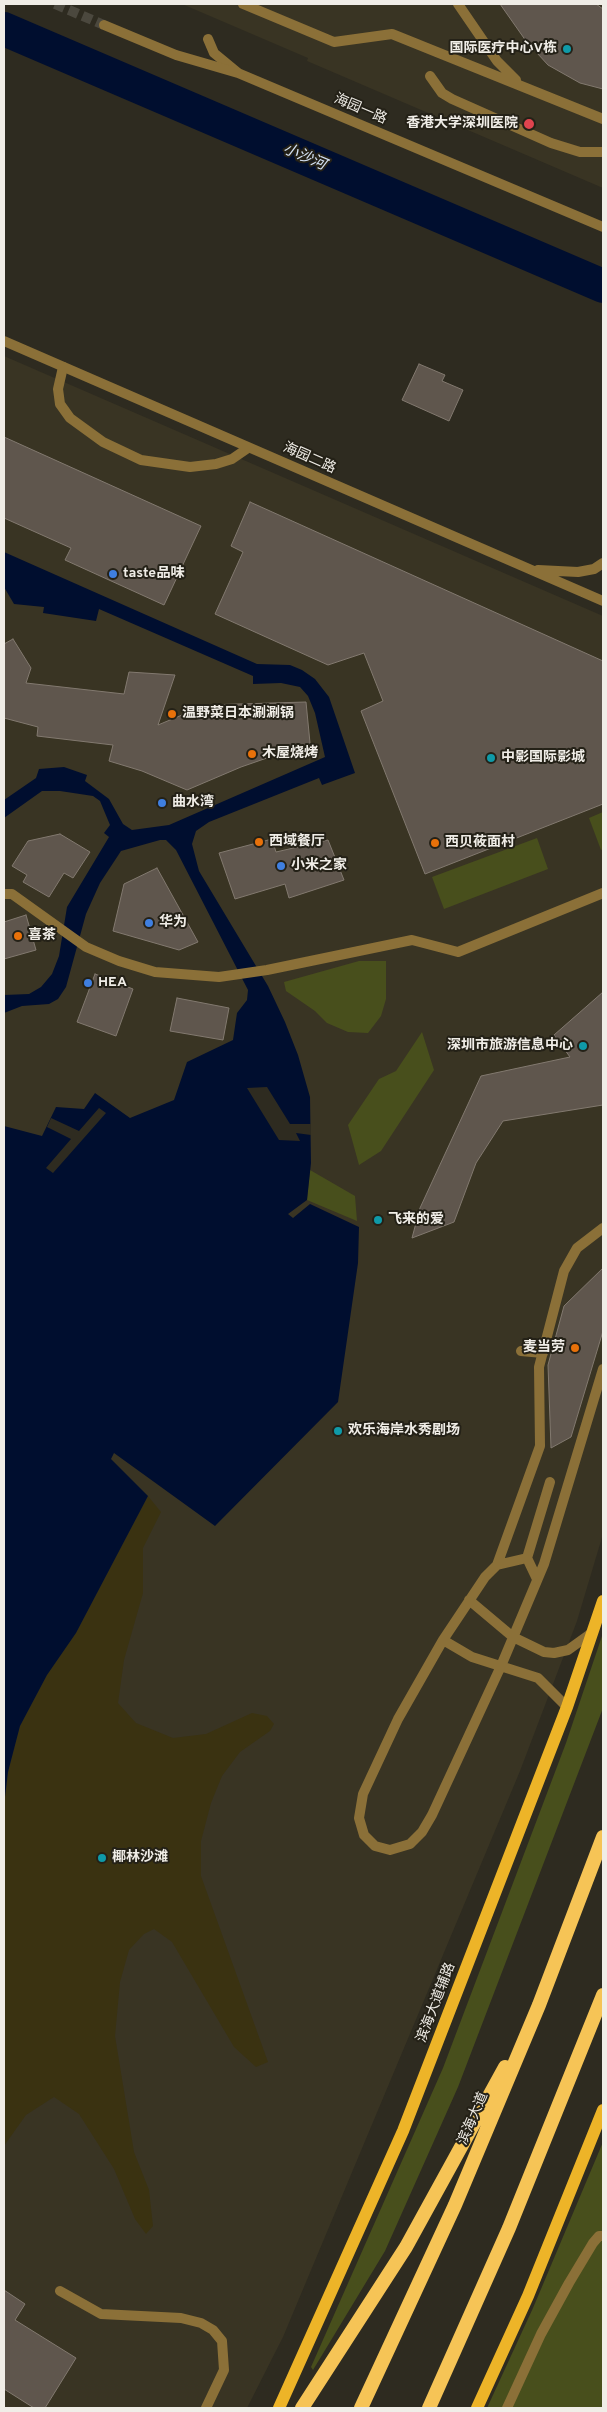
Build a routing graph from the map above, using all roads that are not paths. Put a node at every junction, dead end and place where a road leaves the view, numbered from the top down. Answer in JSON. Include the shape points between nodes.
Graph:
{"nodes":[{"id":1,"x":243,"y":4,"type":"edge"},
{"id":2,"x":458,"y":4,"type":"edge"},
{"id":3,"x":104,"y":25,"type":"tunnel mouth"},
{"id":4,"x":208,"y":39,"type":"dead end"},
{"id":5,"x":238,"y":73,"type":"junction"},
{"id":6,"x":430,"y":76,"type":"dead end"},
{"id":7,"x":532,"y":90,"type":"junction"},
{"id":8,"x":603,"y":119,"type":"edge"},
{"id":9,"x":603,"y":152,"type":"edge"},
{"id":10,"x":603,"y":227,"type":"edge"},
{"id":11,"x":4,"y":341,"type":"edge"},
{"id":12,"x":63,"y":367,"type":"junction"},
{"id":13,"x":248,"y":448,"type":"junction"},
{"id":14,"x":603,"y":563,"type":"edge"},
{"id":15,"x":529,"y":570,"type":"junction"},
{"id":16,"x":603,"y":601,"type":"edge"},
{"id":17,"x":603,"y":893,"type":"edge"},
{"id":18,"x":4,"y":894,"type":"edge"},
{"id":19,"x":603,"y":1228,"type":"edge"},
{"id":20,"x":603,"y":1240,"type":"edge"},
{"id":21,"x":584,"y":1242,"type":"junction"},
{"id":22,"x":521,"y":1350,"type":"dead end"},
{"id":23,"x":542,"y":1353,"type":"junction"},
{"id":24,"x":603,"y":1369,"type":"edge"},
{"id":25,"x":550,"y":1482,"type":"dead end"},
{"id":26,"x":527,"y":1558,"type":"junction"},
{"id":27,"x":497,"y":1565,"type":"junction"},
{"id":28,"x":537,"y":1579,"type":"junction"},
{"id":29,"x":469,"y":1600,"type":"junction"},
{"id":30,"x":603,"y":1601,"type":"edge"},
{"id":31,"x":594,"y":1631,"type":"junction"},
{"id":32,"x":513,"y":1637,"type":"junction"},
{"id":33,"x":443,"y":1640,"type":"junction"},
{"id":34,"x":501,"y":1666,"type":"junction"},
{"id":35,"x":567,"y":1707,"type":"junction"},
{"id":36,"x":603,"y":1837,"type":"edge"},
{"id":37,"x":603,"y":1995,"type":"edge"},
{"id":38,"x":539,"y":2005,"type":"junction"},
{"id":39,"x":603,"y":2110,"type":"edge"},
{"id":40,"x":603,"y":2236,"type":"edge"},
{"id":41,"x":60,"y":2291,"type":"dead end"},
{"id":42,"x":206,"y":2408,"type":"edge"},
{"id":43,"x":278,"y":2408,"type":"edge"},
{"id":44,"x":302,"y":2408,"type":"edge"},
{"id":45,"x":361,"y":2408,"type":"edge"},
{"id":46,"x":429,"y":2408,"type":"edge"},
{"id":47,"x":477,"y":2408,"type":"edge"},
{"id":48,"x":507,"y":2408,"type":"edge"}],
"edges":[{"from":1,"to":7,"type":"street","via":[[334,42],[392,34]]},
{"from":2,"to":7,"type":"street","via":[[502,66]]},
{"from":3,"to":5,"type":"street","name":"海园一路","via":[[176,55]]},
{"from":4,"to":5,"type":"street","via":[[214,53]]},
{"from":5,"to":10,"type":"street","name":"海园一路"},
{"from":6,"to":9,"type":"street","via":[[442,93],[452,100],[580,152]]},
{"from":7,"to":8,"type":"street"},
{"from":11,"to":12,"type":"street","name":"海园二路"},
{"from":12,"to":13,"type":"street","name":"海园二路"},
{"from":12,"to":13,"type":"street","via":[[58,389],[60,404],[70,418],[104,442],[141,460],[190,467],[232,459]]},
{"from":13,"to":15,"type":"street","name":"海园二路"},
{"from":14,"to":15,"type":"street","via":[[594,569],[578,572]]},
{"from":15,"to":16,"type":"street","name":"海园二路"},
{"from":17,"to":18,"type":"street","via":[[458,952],[412,940],[219,977],[155,972],[119,961],[86,947],[12,894]]},
{"from":19,"to":21,"type":"street"},
{"from":20,"to":21,"type":"street"},
{"from":21,"to":23,"type":"street","via":[[569,1259],[564,1271]]},
{"from":22,"to":23,"type":"street"},
{"from":23,"to":27,"type":"street","via":[[539,1367],[540,1446]]},
{"from":24,"to":28,"type":"street"},
{"from":25,"to":26,"type":"street"},
{"from":26,"to":27,"type":"street"},
{"from":26,"to":28,"type":"street"},
{"from":27,"to":29,"type":"street"},
{"from":28,"to":32,"type":"street"},
{"from":29,"to":32,"type":"street"},
{"from":29,"to":33,"type":"street"},
{"from":30,"to":31,"type":"main road","name":"滨海大道辅路"},
{"from":31,"to":32,"type":"street","via":[[572,1648],[554,1653],[533,1649]]},
{"from":31,"to":35,"type":"main road","name":"滨海大道辅路"},
{"from":32,"to":34,"type":"street"},
{"from":33,"to":34,"type":"street","via":[[472,1657]]},
{"from":33,"to":34,"type":"street","via":[[398,1719],[363,1794],[358,1818],[364,1835],[375,1846],[390,1850],[400,1848],[410,1844],[422,1832]]},
{"from":34,"to":35,"type":"street","via":[[538,1678]]},
{"from":35,"to":43,"type":"main road","name":"滨海大道辅路","via":[[403,2131]]},
{"from":36,"to":38,"type":"highway","name":"滨海大道"},
{"from":37,"to":46,"type":"highway","via":[[509,2228]]},
{"from":38,"to":44,"type":"highway","via":[[406,2247]]},
{"from":38,"to":45,"type":"highway","name":"滨海大道","via":[[455,2205]]},
{"from":39,"to":47,"type":"main road","via":[[528,2296]]},
{"from":40,"to":48,"type":"street","via":[[593,2242],[569,2283]]},
{"from":41,"to":42,"type":"street","via":[[101,2314],[181,2318],[213,2330],[222,2341],[224,2370]]}]}
